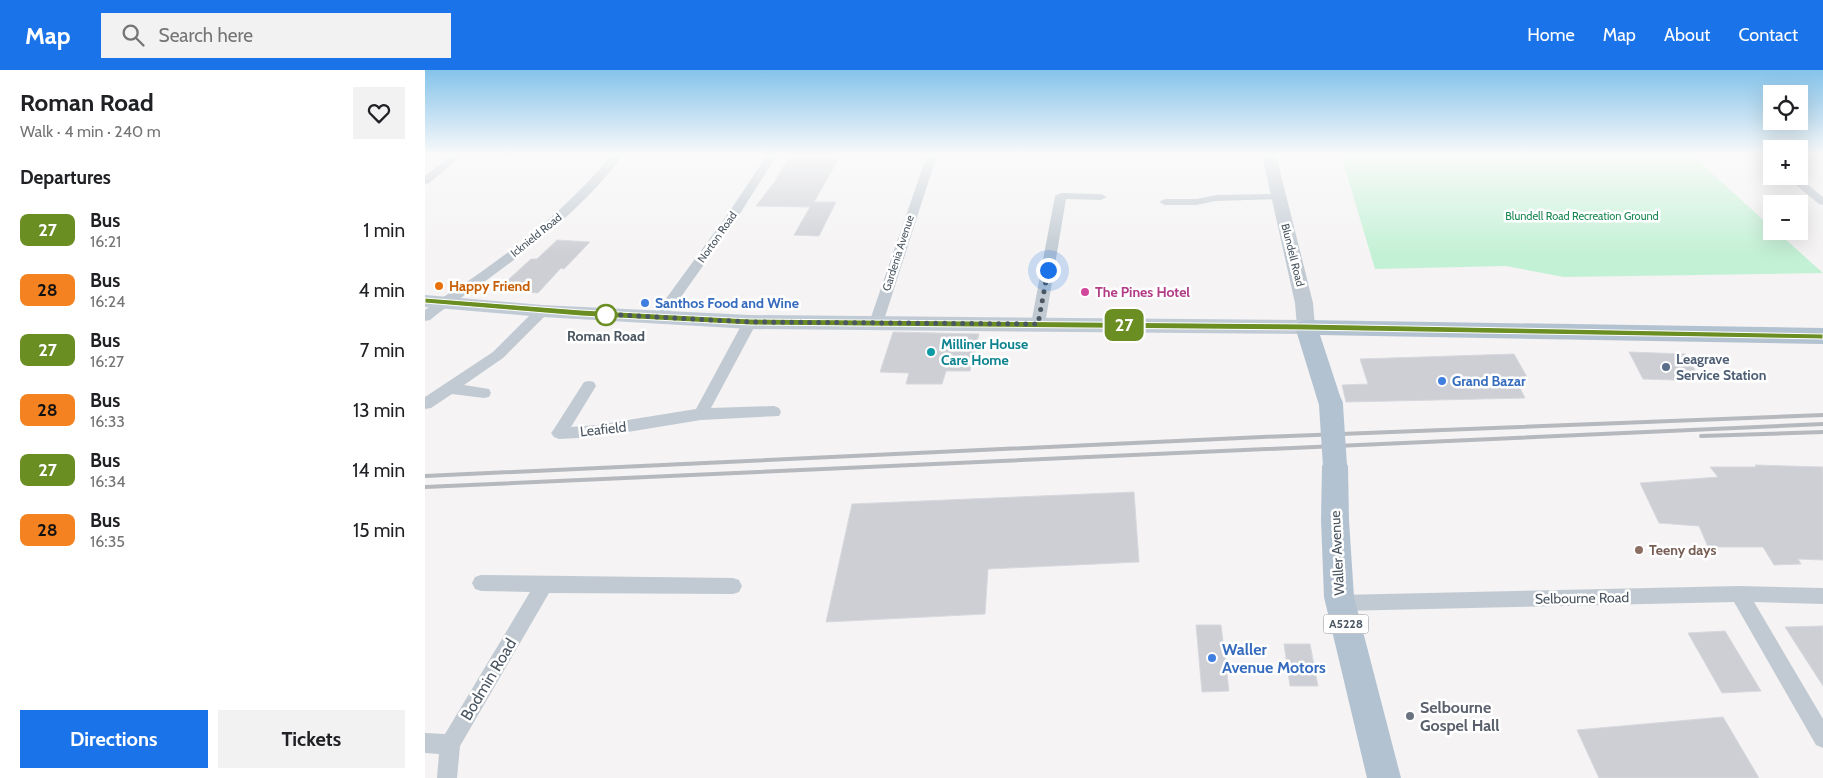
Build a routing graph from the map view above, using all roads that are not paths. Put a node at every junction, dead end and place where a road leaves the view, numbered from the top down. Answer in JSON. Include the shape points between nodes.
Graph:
{"nodes":[{"id":1,"x":589,"y":188,"type":"edge"},
{"id":2,"x":751,"y":188,"type":"edge"},
{"id":3,"x":921,"y":188,"type":"edge"},
{"id":4,"x":1277,"y":188,"type":"edge"},
{"id":5,"x":1805,"y":188,"type":"edge"},
{"id":6,"x":1101,"y":197,"type":"dead end"},
{"id":7,"x":1279,"y":197,"type":"junction"},
{"id":8,"x":1165,"y":202,"type":"dead end"},
{"id":9,"x":1823,"y":202,"type":"edge"},
{"id":10,"x":434,"y":302,"type":"edge"},
{"id":11,"x":542,"y":310,"type":"junction"},
{"id":12,"x":425,"y":316,"type":"edge"},
{"id":13,"x":659,"y":318,"type":"junction"},
{"id":14,"x":750,"y":322,"type":"junction"},
{"id":15,"x":876,"y":323,"type":"junction"},
{"id":16,"x":1038,"y":324,"type":"junction"},
{"id":17,"x":1306,"y":327,"type":"junction"},
{"id":18,"x":1375,"y":329,"type":"junction"},
{"id":19,"x":1823,"y":336,"type":"edge"},
{"id":20,"x":1321,"y":370,"type":"junction"},
{"id":21,"x":589,"y":386,"type":"dead end"},
{"id":22,"x":450,"y":388,"type":"junction"},
{"id":23,"x":484,"y":393,"type":"dead end"},
{"id":24,"x":426,"y":404,"type":"edge"},
{"id":25,"x":774,"y":412,"type":"dead end"},
{"id":26,"x":701,"y":414,"type":"junction"},
{"id":27,"x":481,"y":583,"type":"dead end"},
{"id":28,"x":544,"y":586,"type":"junction"},
{"id":29,"x":733,"y":586,"type":"dead end"},
{"id":30,"x":1739,"y":594,"type":"junction"},
{"id":31,"x":1823,"y":596,"type":"edge"},
{"id":32,"x":1340,"y":603,"type":"junction"},
{"id":33,"x":1823,"y":738,"type":"edge"},
{"id":34,"x":425,"y":743,"type":"edge"},
{"id":35,"x":450,"y":744,"type":"junction"},
{"id":36,"x":447,"y":778,"type":"edge"},
{"id":37,"x":1384,"y":778,"type":"edge"}],
"edges":[{"from":1,"to":10,"type":"street","name":"Icknield Road","via":[[579,200],[472,285]]},
{"from":2,"to":13,"type":"street","name":"Norton Road"},
{"from":3,"to":15,"type":"street","name":"Gardenia Avenue"},
{"from":4,"to":7,"type":"street","name":"Blundell Road"},
{"from":5,"to":9,"type":"street"},
{"from":6,"to":16,"type":"street","via":[[1061,196]]},
{"from":7,"to":8,"type":"street"},
{"from":7,"to":17,"type":"street","name":"Blundell Road","via":[[1304,303]]},
{"from":10,"to":11,"type":"main road"},
{"from":10,"to":12,"type":"street"},
{"from":11,"to":13,"type":"main road"},
{"from":11,"to":22,"type":"street","via":[[498,355]]},
{"from":13,"to":14,"type":"main road"},
{"from":14,"to":15,"type":"main road"},
{"from":14,"to":26,"type":"street"},
{"from":15,"to":16,"type":"main road"},
{"from":16,"to":17,"type":"main road"},
{"from":17,"to":18,"type":"main road"},
{"from":17,"to":20,"type":"main road","name":"Waller Avenue","number":"A5228"},
{"from":18,"to":19,"type":"main road"},
{"from":18,"to":20,"type":"main road","via":[[1334,344]]},
{"from":20,"to":32,"type":"main road","name":"Waller Avenue","number":"A5228","bridge":true,"via":[[1331,405]]},
{"from":21,"to":26,"type":"street","name":"Leafield","via":[[559,433],[597,431]]},
{"from":22,"to":23,"type":"street"},
{"from":22,"to":24,"type":"street"},
{"from":25,"to":26,"type":"street","name":"Leafield"},
{"from":27,"to":28,"type":"street"},
{"from":28,"to":29,"type":"street"},
{"from":28,"to":35,"type":"street","name":"Bodmin Road"},
{"from":30,"to":31,"type":"street","name":"Selbourne Road"},
{"from":30,"to":32,"type":"street","name":"Selbourne Road"},
{"from":30,"to":33,"type":"street"},
{"from":32,"to":37,"type":"main road","name":"Waller Avenue","number":"A5228"},
{"from":34,"to":35,"type":"street"},
{"from":35,"to":36,"type":"street","name":"Bodmin Road"}]}
